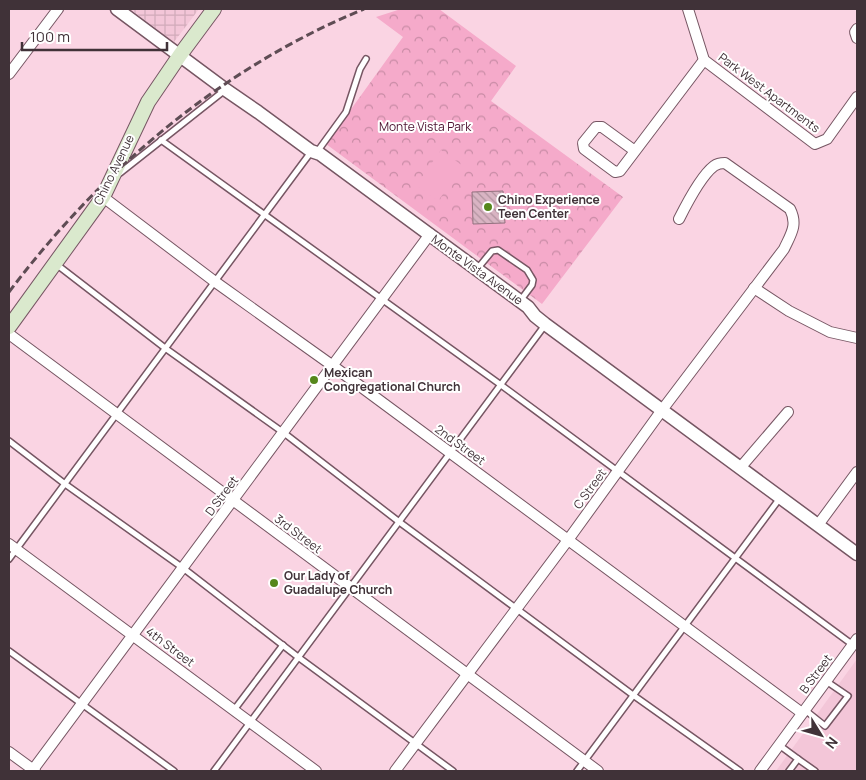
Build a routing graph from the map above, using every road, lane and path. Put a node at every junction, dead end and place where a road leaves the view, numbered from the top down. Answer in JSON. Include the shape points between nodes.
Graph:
{"nodes":[{"id":1,"x":58,"y":9,"type":"edge"},
{"id":2,"x":117,"y":9,"type":"edge"},
{"id":3,"x":214,"y":9,"type":"edge"},
{"id":4,"x":688,"y":9,"type":"edge"},
{"id":5,"x":857,"y":29,"type":"edge"},
{"id":6,"x":857,"y":38,"type":"edge"},
{"id":7,"x":180,"y":55,"type":"junction"},
{"id":8,"x":366,"y":59,"type":"dead end"},
{"id":9,"x":704,"y":60,"type":"junction"},
{"id":10,"x":9,"y":74,"type":"edge"},
{"id":11,"x":226,"y":90,"type":"junction"},
{"id":12,"x":857,"y":97,"type":"edge"},
{"id":13,"x":161,"y":140,"type":"junction"},
{"id":14,"x":635,"y":151,"type":"junction"},
{"id":15,"x":314,"y":152,"type":"junction"},
{"id":16,"x":111,"y":181,"type":"junction"},
{"id":17,"x":103,"y":197,"type":"junction"},
{"id":18,"x":264,"y":215,"type":"junction"},
{"id":19,"x":679,"y":219,"type":"dead end"},
{"id":20,"x":430,"y":234,"type":"junction"},
{"id":21,"x":55,"y":264,"type":"junction"},
{"id":22,"x":477,"y":269,"type":"junction"},
{"id":23,"x":214,"y":282,"type":"junction"},
{"id":24,"x":754,"y":288,"type":"junction"},
{"id":25,"x":383,"y":299,"type":"junction"},
{"id":26,"x":520,"y":301,"type":"junction"},
{"id":27,"x":545,"y":324,"type":"junction"},
{"id":28,"x":9,"y":326,"type":"edge"},
{"id":29,"x":9,"y":334,"type":"edge"},
{"id":30,"x":857,"y":338,"type":"edge"},
{"id":31,"x":165,"y":348,"type":"junction"},
{"id":32,"x":333,"y":366,"type":"junction"},
{"id":33,"x":501,"y":385,"type":"junction"},
{"id":34,"x":662,"y":410,"type":"junction"},
{"id":35,"x":788,"y":412,"type":"dead end"},
{"id":36,"x":116,"y":414,"type":"junction"},
{"id":37,"x":284,"y":433,"type":"junction"},
{"id":38,"x":9,"y":441,"type":"edge"},
{"id":39,"x":451,"y":453,"type":"junction"},
{"id":40,"x":740,"y":468,"type":"junction"},
{"id":41,"x":618,"y":472,"type":"junction"},
{"id":42,"x":857,"y":472,"type":"edge"},
{"id":43,"x":65,"y":484,"type":"junction"},
{"id":44,"x":781,"y":498,"type":"junction"},
{"id":45,"x":233,"y":501,"type":"junction"},
{"id":46,"x":398,"y":521,"type":"junction"},
{"id":47,"x":818,"y":525,"type":"junction"},
{"id":48,"x":568,"y":540,"type":"junction"},
{"id":49,"x":12,"y":547,"type":"edge"},
{"id":50,"x":857,"y":554,"type":"edge"},
{"id":51,"x":735,"y":558,"type":"junction"},
{"id":52,"x":9,"y":559,"type":"edge"},
{"id":53,"x":183,"y":568,"type":"junction"},
{"id":54,"x":350,"y":588,"type":"junction"},
{"id":55,"x":516,"y":608,"type":"junction"},
{"id":56,"x":685,"y":627,"type":"junction"},
{"id":57,"x":133,"y":636,"type":"junction"},
{"id":58,"x":855,"y":642,"type":"edge"},
{"id":59,"x":283,"y":645,"type":"junction"},
{"id":60,"x":9,"y":651,"type":"edge"},
{"id":61,"x":298,"y":657,"type":"junction"},
{"id":62,"x":467,"y":675,"type":"junction"},
{"id":63,"x":826,"y":681,"type":"junction"},
{"id":64,"x":633,"y":695,"type":"junction"},
{"id":65,"x":82,"y":704,"type":"junction"},
{"id":66,"x":233,"y":710,"type":"junction"},
{"id":67,"x":803,"y":712,"type":"junction"},
{"id":68,"x":250,"y":723,"type":"junction"},
{"id":69,"x":415,"y":743,"type":"junction"},
{"id":70,"x":779,"y":745,"type":"junction"},
{"id":71,"x":9,"y":752,"type":"edge"},
{"id":72,"x":798,"y":759,"type":"junction"},
{"id":73,"x":584,"y":761,"type":"junction"},
{"id":74,"x":33,"y":771,"type":"edge"},
{"id":75,"x":174,"y":771,"type":"edge"},
{"id":76,"x":214,"y":771,"type":"edge"},
{"id":77,"x":316,"y":771,"type":"edge"},
{"id":78,"x":395,"y":771,"type":"edge"},
{"id":79,"x":453,"y":771,"type":"edge"},
{"id":80,"x":577,"y":771,"type":"edge"},
{"id":81,"x":598,"y":771,"type":"edge"},
{"id":82,"x":740,"y":771,"type":"edge"},
{"id":83,"x":760,"y":771,"type":"edge"},
{"id":84,"x":789,"y":771,"type":"edge"},
{"id":85,"x":815,"y":771,"type":"edge"}],
"edges":[{"from":1,"to":10,"type":"street"},
{"from":2,"to":7,"type":"street","name":"Monte Vista Avenue"},
{"from":3,"to":7,"type":"main road","name":"Chino Avenue"},
{"from":4,"to":9,"type":"street","name":"Park West Apartments"},
{"from":5,"to":6,"type":"street"},
{"from":7,"to":11,"type":"street","name":"Monte Vista Avenue"},
{"from":7,"to":16,"type":"main road","name":"Chino Avenue","via":[[148,102]]},
{"from":8,"to":15,"type":"lane","via":[[346,112]]},
{"from":9,"to":12,"type":"street","name":"Park West Apartments","via":[[815,144],[827,139]]},
{"from":9,"to":14,"type":"street","name":"Park West Apartments"},
{"from":11,"to":13,"type":"lane"},
{"from":11,"to":15,"type":"street","name":"Monte Vista Avenue"},
{"from":13,"to":16,"type":"lane"},
{"from":13,"to":18,"type":"lane"},
{"from":14,"to":14,"type":"street","name":"Park West Apartments","via":[[620,171],[615,172],[584,149],[583,143],[596,126]]},
{"from":15,"to":18,"type":"lane"},
{"from":15,"to":20,"type":"street","name":"Monte Vista Avenue"},
{"from":16,"to":17,"type":"main road","name":"Chino Avenue"},
{"from":17,"to":21,"type":"main road","name":"Chino Avenue"},
{"from":17,"to":23,"type":"street","name":"2nd Street"},
{"from":18,"to":23,"type":"lane"},
{"from":18,"to":25,"type":"lane"},
{"from":19,"to":24,"type":"street","name":"C Street","via":[[688,200],[713,166],[719,163],[725,163],[790,210],[794,226],[784,249]]},
{"from":20,"to":22,"type":"street","name":"Monte Vista Avenue"},
{"from":20,"to":25,"type":"street","name":"D Street"},
{"from":21,"to":28,"type":"main road","name":"Chino Avenue"},
{"from":21,"to":31,"type":"lane"},
{"from":22,"to":26,"type":"street","name":"Monte Vista Avenue"},
{"from":22,"to":26,"type":"lane","via":[[492,251],[498,250],[512,258],[532,274],[532,285]]},
{"from":23,"to":31,"type":"lane"},
{"from":23,"to":32,"type":"street","name":"2nd Street"},
{"from":24,"to":30,"type":"street","via":[[830,332]]},
{"from":24,"to":34,"type":"street","name":"C Street"},
{"from":25,"to":32,"type":"street","name":"D Street"},
{"from":25,"to":33,"type":"lane"},
{"from":26,"to":27,"type":"street","name":"Monte Vista Avenue"},
{"from":27,"to":33,"type":"lane"},
{"from":27,"to":34,"type":"street","name":"Monte Vista Avenue"},
{"from":29,"to":36,"type":"street","name":"3rd Street"},
{"from":31,"to":36,"type":"lane"},
{"from":31,"to":37,"type":"lane"},
{"from":32,"to":37,"type":"street","name":"D Street"},
{"from":32,"to":39,"type":"street","name":"2nd Street"},
{"from":33,"to":39,"type":"lane"},
{"from":33,"to":41,"type":"lane"},
{"from":34,"to":40,"type":"street","name":"Monte Vista Avenue"},
{"from":34,"to":41,"type":"street","name":"C Street"},
{"from":35,"to":40,"type":"street"},
{"from":36,"to":43,"type":"lane"},
{"from":36,"to":45,"type":"street","name":"3rd Street"},
{"from":37,"to":45,"type":"street","name":"D Street"},
{"from":37,"to":46,"type":"lane"},
{"from":38,"to":43,"type":"lane"},
{"from":39,"to":46,"type":"lane"},
{"from":39,"to":48,"type":"street","name":"2nd Street"},
{"from":40,"to":44,"type":"street","name":"Monte Vista Avenue"},
{"from":41,"to":48,"type":"street","name":"C Street"},
{"from":41,"to":51,"type":"lane"},
{"from":42,"to":47,"type":"street"},
{"from":43,"to":49,"type":"lane"},
{"from":43,"to":53,"type":"lane"},
{"from":44,"to":47,"type":"street","name":"Monte Vista Avenue"},
{"from":44,"to":51,"type":"lane"},
{"from":45,"to":53,"type":"street","name":"D Street"},
{"from":45,"to":54,"type":"street","name":"3rd Street"},
{"from":46,"to":54,"type":"lane"},
{"from":46,"to":55,"type":"lane"},
{"from":47,"to":50,"type":"street","name":"Monte Vista Avenue"},
{"from":48,"to":55,"type":"street","name":"C Street"},
{"from":48,"to":56,"type":"street","name":"2nd Street"},
{"from":49,"to":52,"type":"lane"},
{"from":49,"to":57,"type":"street","name":"4th Street"},
{"from":51,"to":56,"type":"lane"},
{"from":51,"to":58,"type":"lane"},
{"from":53,"to":57,"type":"street","name":"D Street"},
{"from":53,"to":59,"type":"lane"},
{"from":54,"to":61,"type":"lane"},
{"from":54,"to":62,"type":"street","name":"3rd Street"},
{"from":55,"to":62,"type":"street","name":"C Street"},
{"from":55,"to":64,"type":"lane"},
{"from":56,"to":64,"type":"lane"},
{"from":56,"to":67,"type":"street","name":"2nd Street"},
{"from":57,"to":65,"type":"street","name":"D Street"},
{"from":57,"to":66,"type":"street","name":"4th Street"},
{"from":58,"to":63,"type":"street","name":"B Street"},
{"from":59,"to":61,"type":"lane"},
{"from":59,"to":66,"type":"lane"},
{"from":60,"to":65,"type":"lane"},
{"from":61,"to":68,"type":"lane"},
{"from":61,"to":69,"type":"lane"},
{"from":62,"to":69,"type":"street","name":"C Street"},
{"from":62,"to":73,"type":"street","name":"3rd Street"},
{"from":63,"to":67,"type":"street","name":"B Street"},
{"from":63,"to":67,"type":"lane","via":[[848,696],[836,713],[826,726]]},
{"from":64,"to":73,"type":"lane"},
{"from":64,"to":82,"type":"lane"},
{"from":65,"to":74,"type":"street","name":"D Street"},
{"from":65,"to":75,"type":"lane"},
{"from":66,"to":68,"type":"street","name":"4th Street"},
{"from":67,"to":70,"type":"street","name":"B Street"},
{"from":68,"to":76,"type":"lane"},
{"from":68,"to":77,"type":"street","name":"4th Street"},
{"from":69,"to":78,"type":"street","name":"C Street"},
{"from":69,"to":79,"type":"lane"},
{"from":70,"to":72,"type":"lane"},
{"from":70,"to":83,"type":"street","name":"B Street"},
{"from":71,"to":74,"type":"street"},
{"from":72,"to":84,"type":"lane"},
{"from":72,"to":85,"type":"lane"},
{"from":73,"to":80,"type":"lane"},
{"from":73,"to":81,"type":"street","name":"3rd Street"}]}
